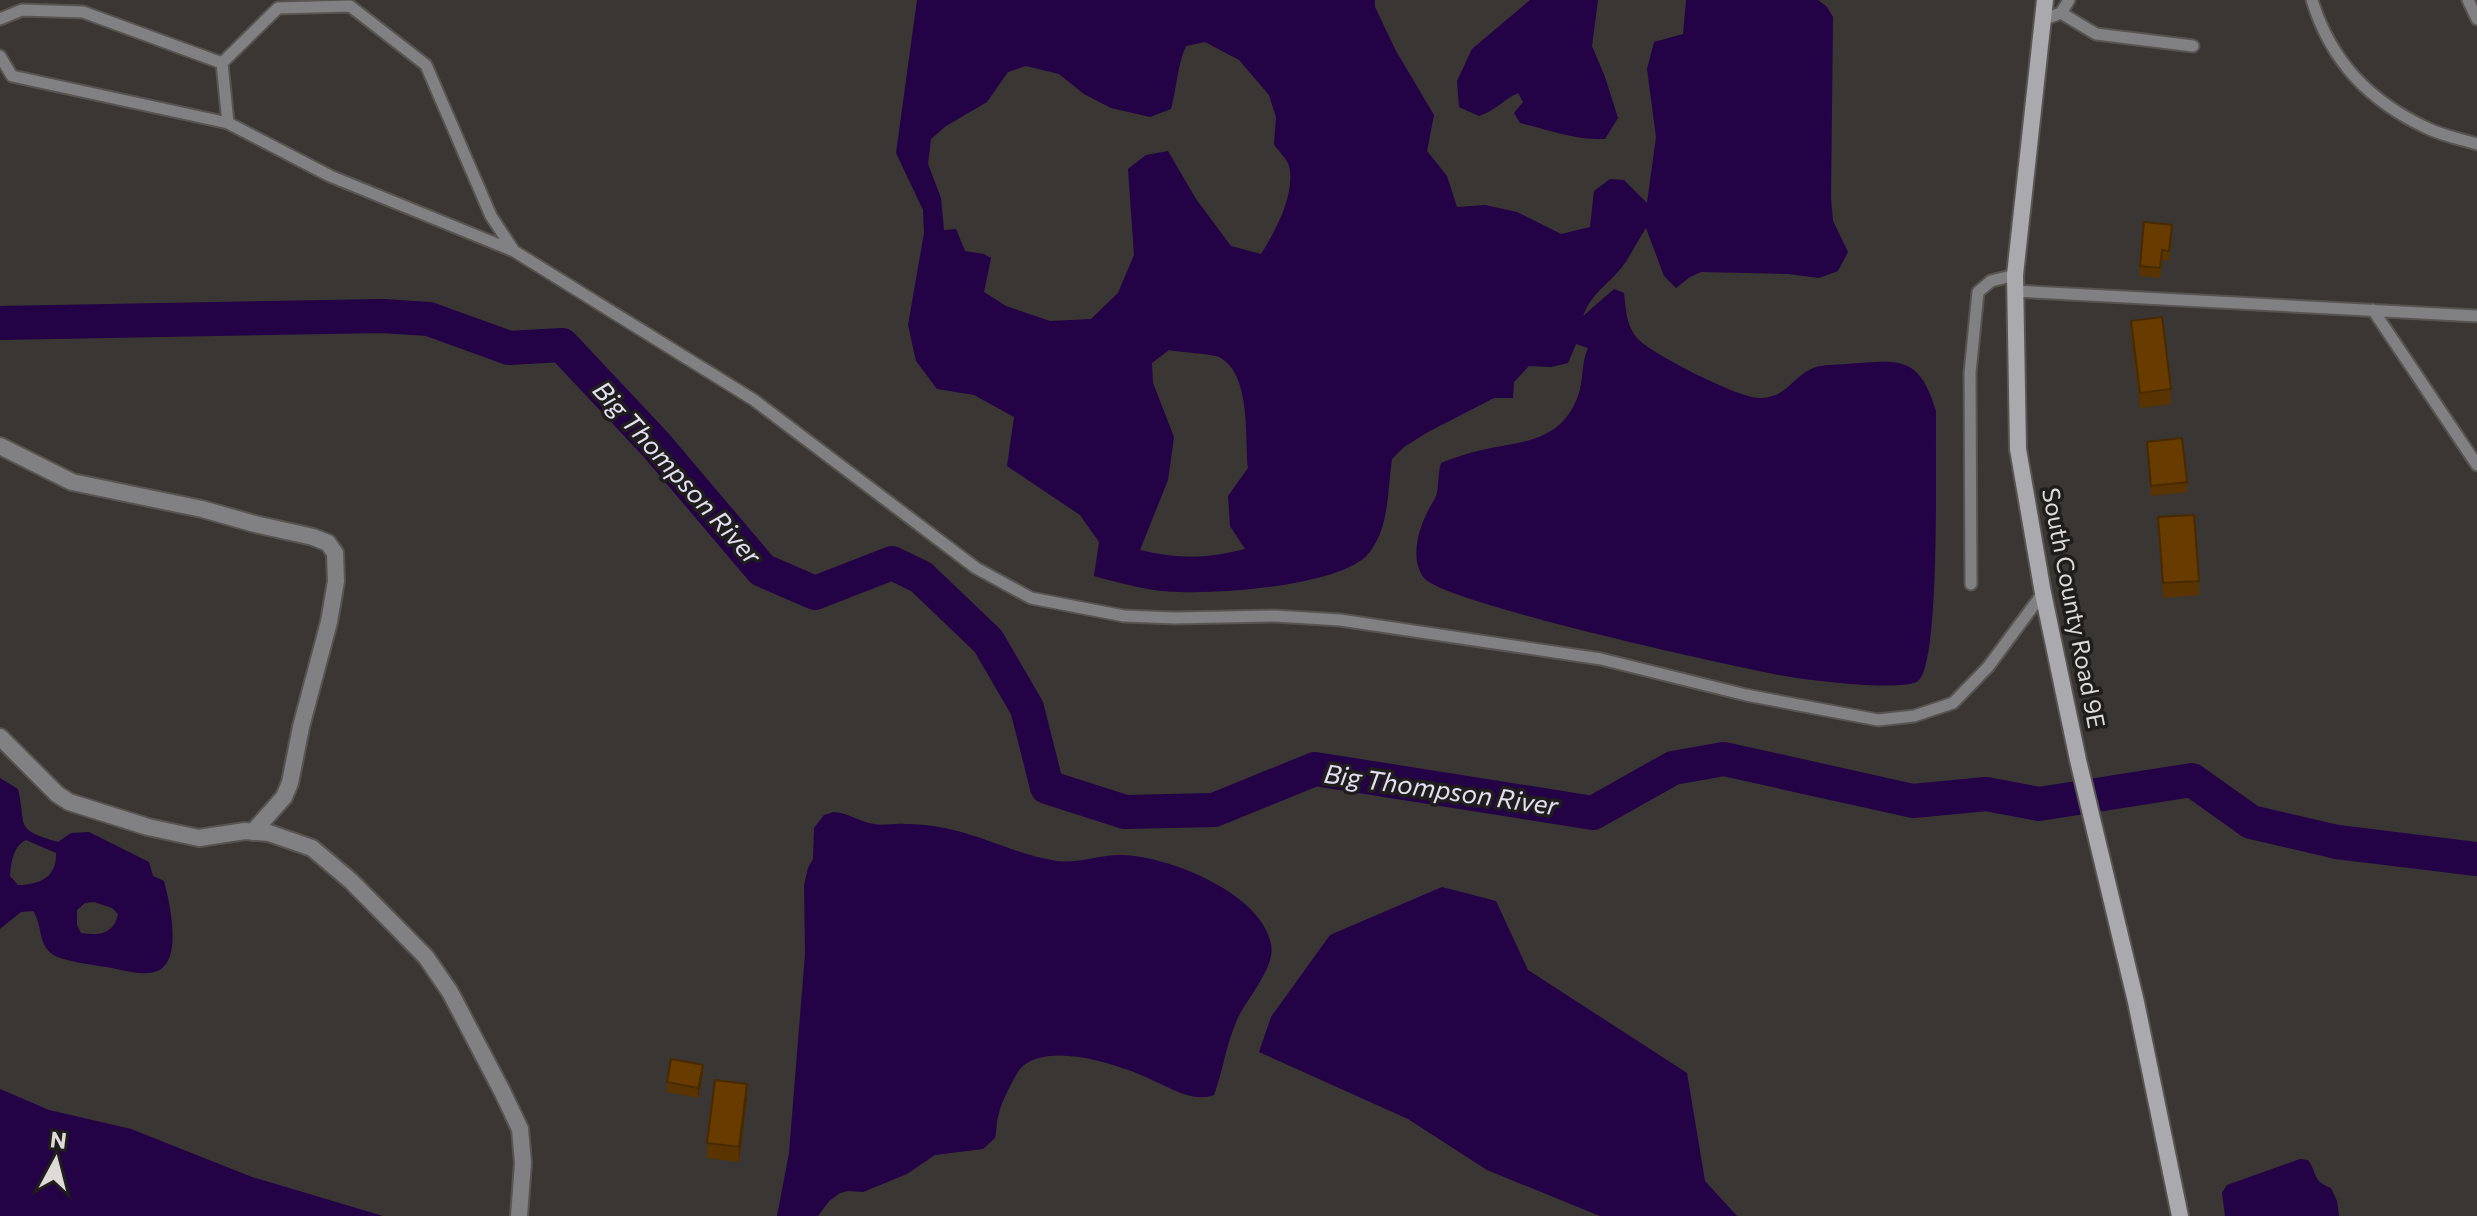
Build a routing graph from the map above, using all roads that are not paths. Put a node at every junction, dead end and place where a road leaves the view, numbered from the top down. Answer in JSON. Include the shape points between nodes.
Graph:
{"nodes":[{"id":1,"x":2045,"y":0,"type":"edge"},
{"id":2,"x":2069,"y":0,"type":"edge"},
{"id":3,"x":2312,"y":0,"type":"edge"},
{"id":4,"x":2468,"y":0,"type":"edge"},
{"id":5,"x":2061,"y":13,"type":"junction"},
{"id":6,"x":0,"y":19,"type":"edge"},
{"id":7,"x":2477,"y":19,"type":"edge"},
{"id":8,"x":2042,"y":20,"type":"junction"},
{"id":9,"x":2193,"y":46,"type":"dead end"},
{"id":10,"x":0,"y":56,"type":"edge"},
{"id":11,"x":222,"y":63,"type":"junction"},
{"id":12,"x":228,"y":123,"type":"junction"},
{"id":13,"x":2477,"y":144,"type":"edge"},
{"id":14,"x":514,"y":251,"type":"junction"},
{"id":15,"x":2015,"y":283,"type":"junction"},
{"id":16,"x":2373,"y":310,"type":"junction"},
{"id":17,"x":2477,"y":316,"type":"edge"},
{"id":18,"x":0,"y":446,"type":"edge"},
{"id":19,"x":2477,"y":465,"type":"edge"},
{"id":20,"x":1971,"y":584,"type":"dead end"},
{"id":21,"x":2043,"y":593,"type":"junction"},
{"id":22,"x":0,"y":737,"type":"edge"},
{"id":23,"x":253,"y":832,"type":"junction"},
{"id":24,"x":519,"y":1216,"type":"edge"},
{"id":25,"x":2180,"y":1216,"type":"edge"}],
"edges":[{"from":1,"to":8,"type":"street","name":"South County Road 9E"},
{"from":2,"to":5,"type":"lane"},
{"from":3,"to":13,"type":"lane","via":[[2320,28],[2345,69],[2388,106],[2431,130]]},
{"from":4,"to":7,"type":"lane"},
{"from":5,"to":8,"type":"lane"},
{"from":5,"to":9,"type":"lane","via":[[2096,34]]},
{"from":6,"to":11,"type":"lane","via":[[22,10],[83,12]]},
{"from":8,"to":15,"type":"street","name":"South County Road 9E"},
{"from":10,"to":12,"type":"lane","via":[[12,76]]},
{"from":11,"to":12,"type":"lane"},
{"from":11,"to":14,"type":"lane","via":[[278,8],[350,6],[426,65],[491,216]]},
{"from":12,"to":14,"type":"lane","via":[[330,176]]},
{"from":14,"to":21,"type":"lane","via":[[754,400],[976,568],[1031,598],[1124,616],[1340,620],[1601,659],[1878,720],[1914,716],[1953,703],[1988,667]]},
{"from":15,"to":16,"type":"lane"},
{"from":15,"to":20,"type":"lane","via":[[1991,281],[1978,292],[1970,373]]},
{"from":15,"to":21,"type":"street","name":"South County Road 9E","via":[[2018,449]]},
{"from":16,"to":17,"type":"lane"},
{"from":16,"to":19,"type":"lane"},
{"from":18,"to":23,"type":"street","via":[[72,482],[313,537],[335,553],[329,622],[290,783]]},
{"from":21,"to":25,"type":"street","name":"South County Road 9E"},
{"from":22,"to":23,"type":"street","via":[[69,802],[199,838]]},
{"from":23,"to":24,"type":"street","via":[[312,848],[426,957],[450,992],[520,1129]]}]}
